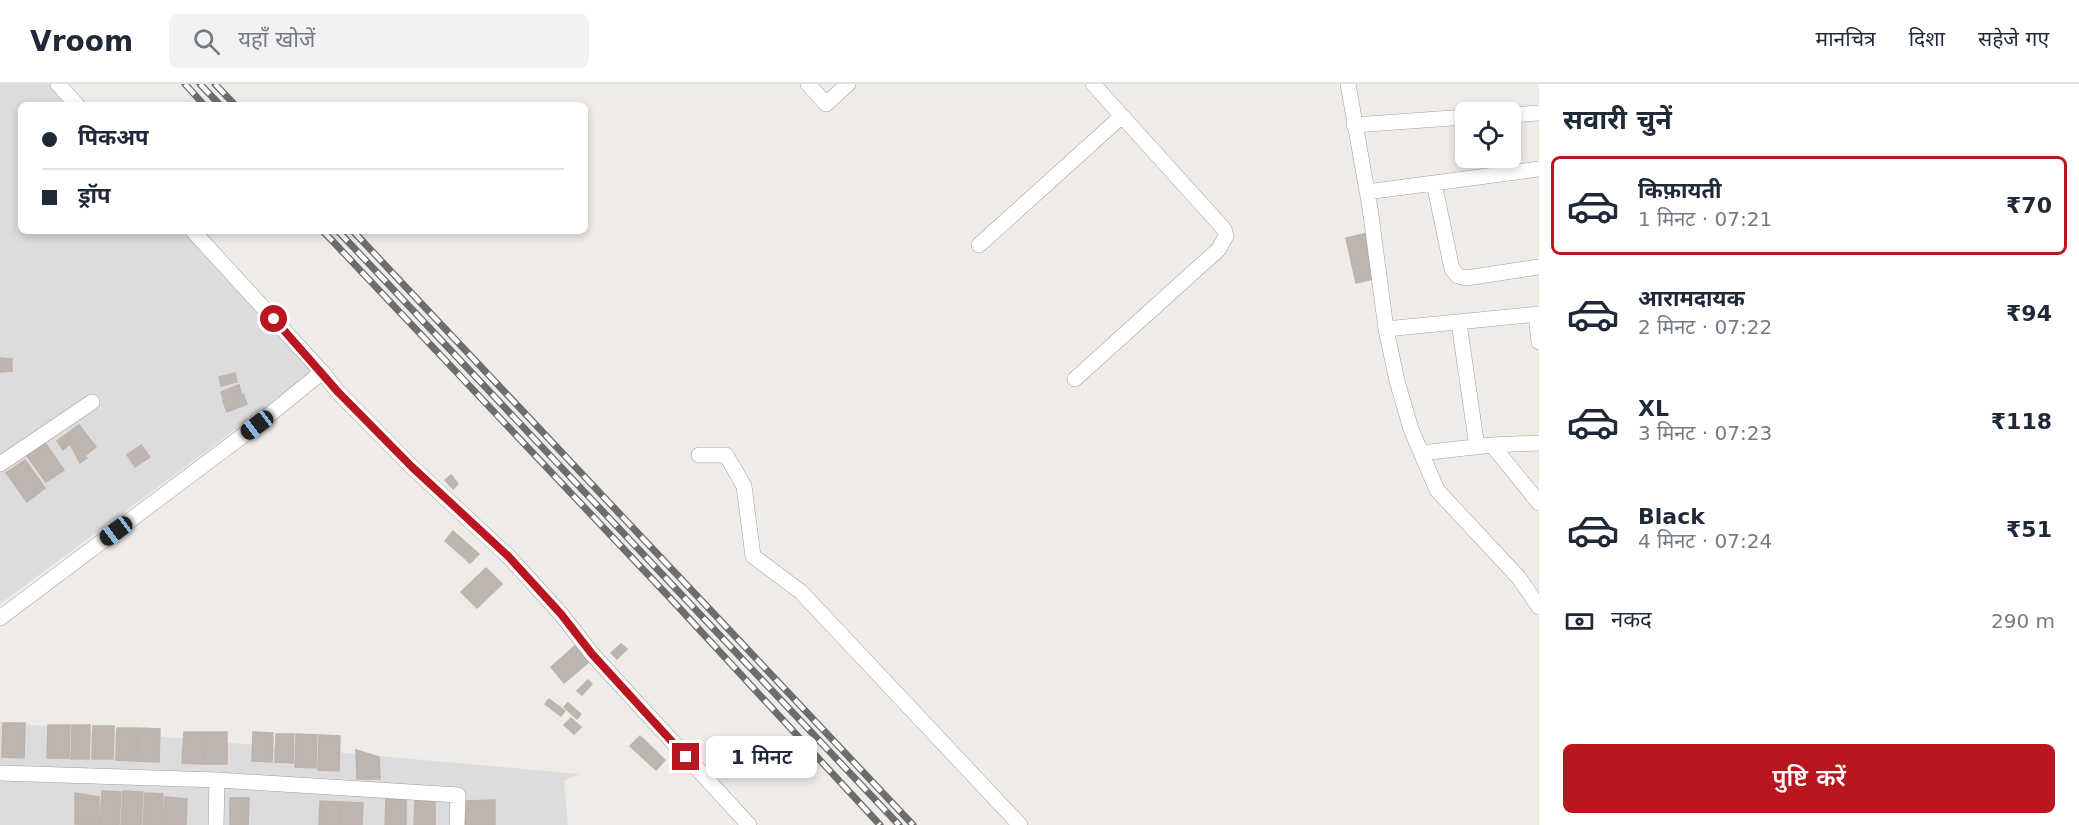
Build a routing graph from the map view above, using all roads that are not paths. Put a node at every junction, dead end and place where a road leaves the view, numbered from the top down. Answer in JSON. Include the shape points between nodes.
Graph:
{"nodes":[{"id":1,"x":58,"y":84,"type":"edge"},
{"id":2,"x":808,"y":84,"type":"edge"},
{"id":3,"x":848,"y":84,"type":"edge"},
{"id":4,"x":1093,"y":84,"type":"edge"},
{"id":5,"x":1348,"y":84,"type":"edge"},
{"id":6,"x":74,"y":102,"type":"edge"},
{"id":7,"x":1539,"y":113,"type":"edge"},
{"id":8,"x":1521,"y":114,"type":"edge"},
{"id":9,"x":1122,"y":116,"type":"junction"},
{"id":10,"x":1455,"y":118,"type":"edge"},
{"id":11,"x":1354,"y":125,"type":"junction"},
{"id":12,"x":1539,"y":169,"type":"edge"},
{"id":13,"x":1434,"y":183,"type":"junction"},
{"id":14,"x":1367,"y":192,"type":"junction"},
{"id":15,"x":196,"y":234,"type":"edge"},
{"id":16,"x":980,"y":245,"type":"dead end"},
{"id":17,"x":1539,"y":267,"type":"edge"},
{"id":18,"x":1538,"y":314,"type":"edge"},
{"id":19,"x":1460,"y":323,"type":"junction"},
{"id":20,"x":1386,"y":329,"type":"junction"},
{"id":21,"x":1539,"y":342,"type":"edge"},
{"id":22,"x":322,"y":372,"type":"junction"},
{"id":23,"x":1075,"y":379,"type":"dead end"},
{"id":24,"x":92,"y":402,"type":"dead end"},
{"id":25,"x":1539,"y":443,"type":"edge"},
{"id":26,"x":1492,"y":445,"type":"junction"},
{"id":27,"x":1477,"y":447,"type":"junction"},
{"id":28,"x":1421,"y":453,"type":"junction"},
{"id":29,"x":699,"y":455,"type":"dead end"},
{"id":30,"x":0,"y":464,"type":"edge"},
{"id":31,"x":1539,"y":503,"type":"edge"},
{"id":32,"x":1539,"y":607,"type":"edge"},
{"id":33,"x":0,"y":618,"type":"edge"},
{"id":34,"x":0,"y":773,"type":"edge"},
{"id":35,"x":217,"y":780,"type":"junction"},
{"id":36,"x":216,"y":825,"type":"edge"},
{"id":37,"x":457,"y":825,"type":"edge"},
{"id":38,"x":749,"y":825,"type":"edge"},
{"id":39,"x":1020,"y":825,"type":"edge"}],
"edges":[{"from":1,"to":6,"type":"street"},
{"from":2,"to":3,"type":"street","via":[[826,104]]},
{"from":4,"to":9,"type":"street"},
{"from":5,"to":11,"type":"street"},
{"from":7,"to":8,"type":"street"},
{"from":9,"to":16,"type":"street"},
{"from":9,"to":23,"type":"street","via":[[1224,229],[1226,236],[1219,249]]},
{"from":10,"to":11,"type":"street"},
{"from":11,"to":14,"type":"street"},
{"from":12,"to":13,"type":"street"},
{"from":13,"to":14,"type":"street"},
{"from":13,"to":17,"type":"street","via":[[1452,270],[1458,276]]},
{"from":14,"to":20,"type":"street"},
{"from":15,"to":22,"type":"street"},
{"from":18,"to":19,"type":"street"},
{"from":18,"to":21,"type":"street"},
{"from":19,"to":20,"type":"street"},
{"from":19,"to":27,"type":"street"},
{"from":20,"to":28,"type":"street","via":[[1397,381]]},
{"from":22,"to":33,"type":"street"},
{"from":22,"to":38,"type":"street","via":[[412,467],[508,556]]},
{"from":24,"to":30,"type":"street"},
{"from":25,"to":26,"type":"street"},
{"from":26,"to":27,"type":"street"},
{"from":26,"to":31,"type":"street"},
{"from":27,"to":28,"type":"street"},
{"from":28,"to":32,"type":"street","via":[[1437,490],[1519,578]]},
{"from":29,"to":39,"type":"street","via":[[726,455],[744,486],[753,556],[801,592]]},
{"from":34,"to":35,"type":"street"},
{"from":35,"to":36,"type":"street"},
{"from":35,"to":37,"type":"street","via":[[458,795]]}]}
